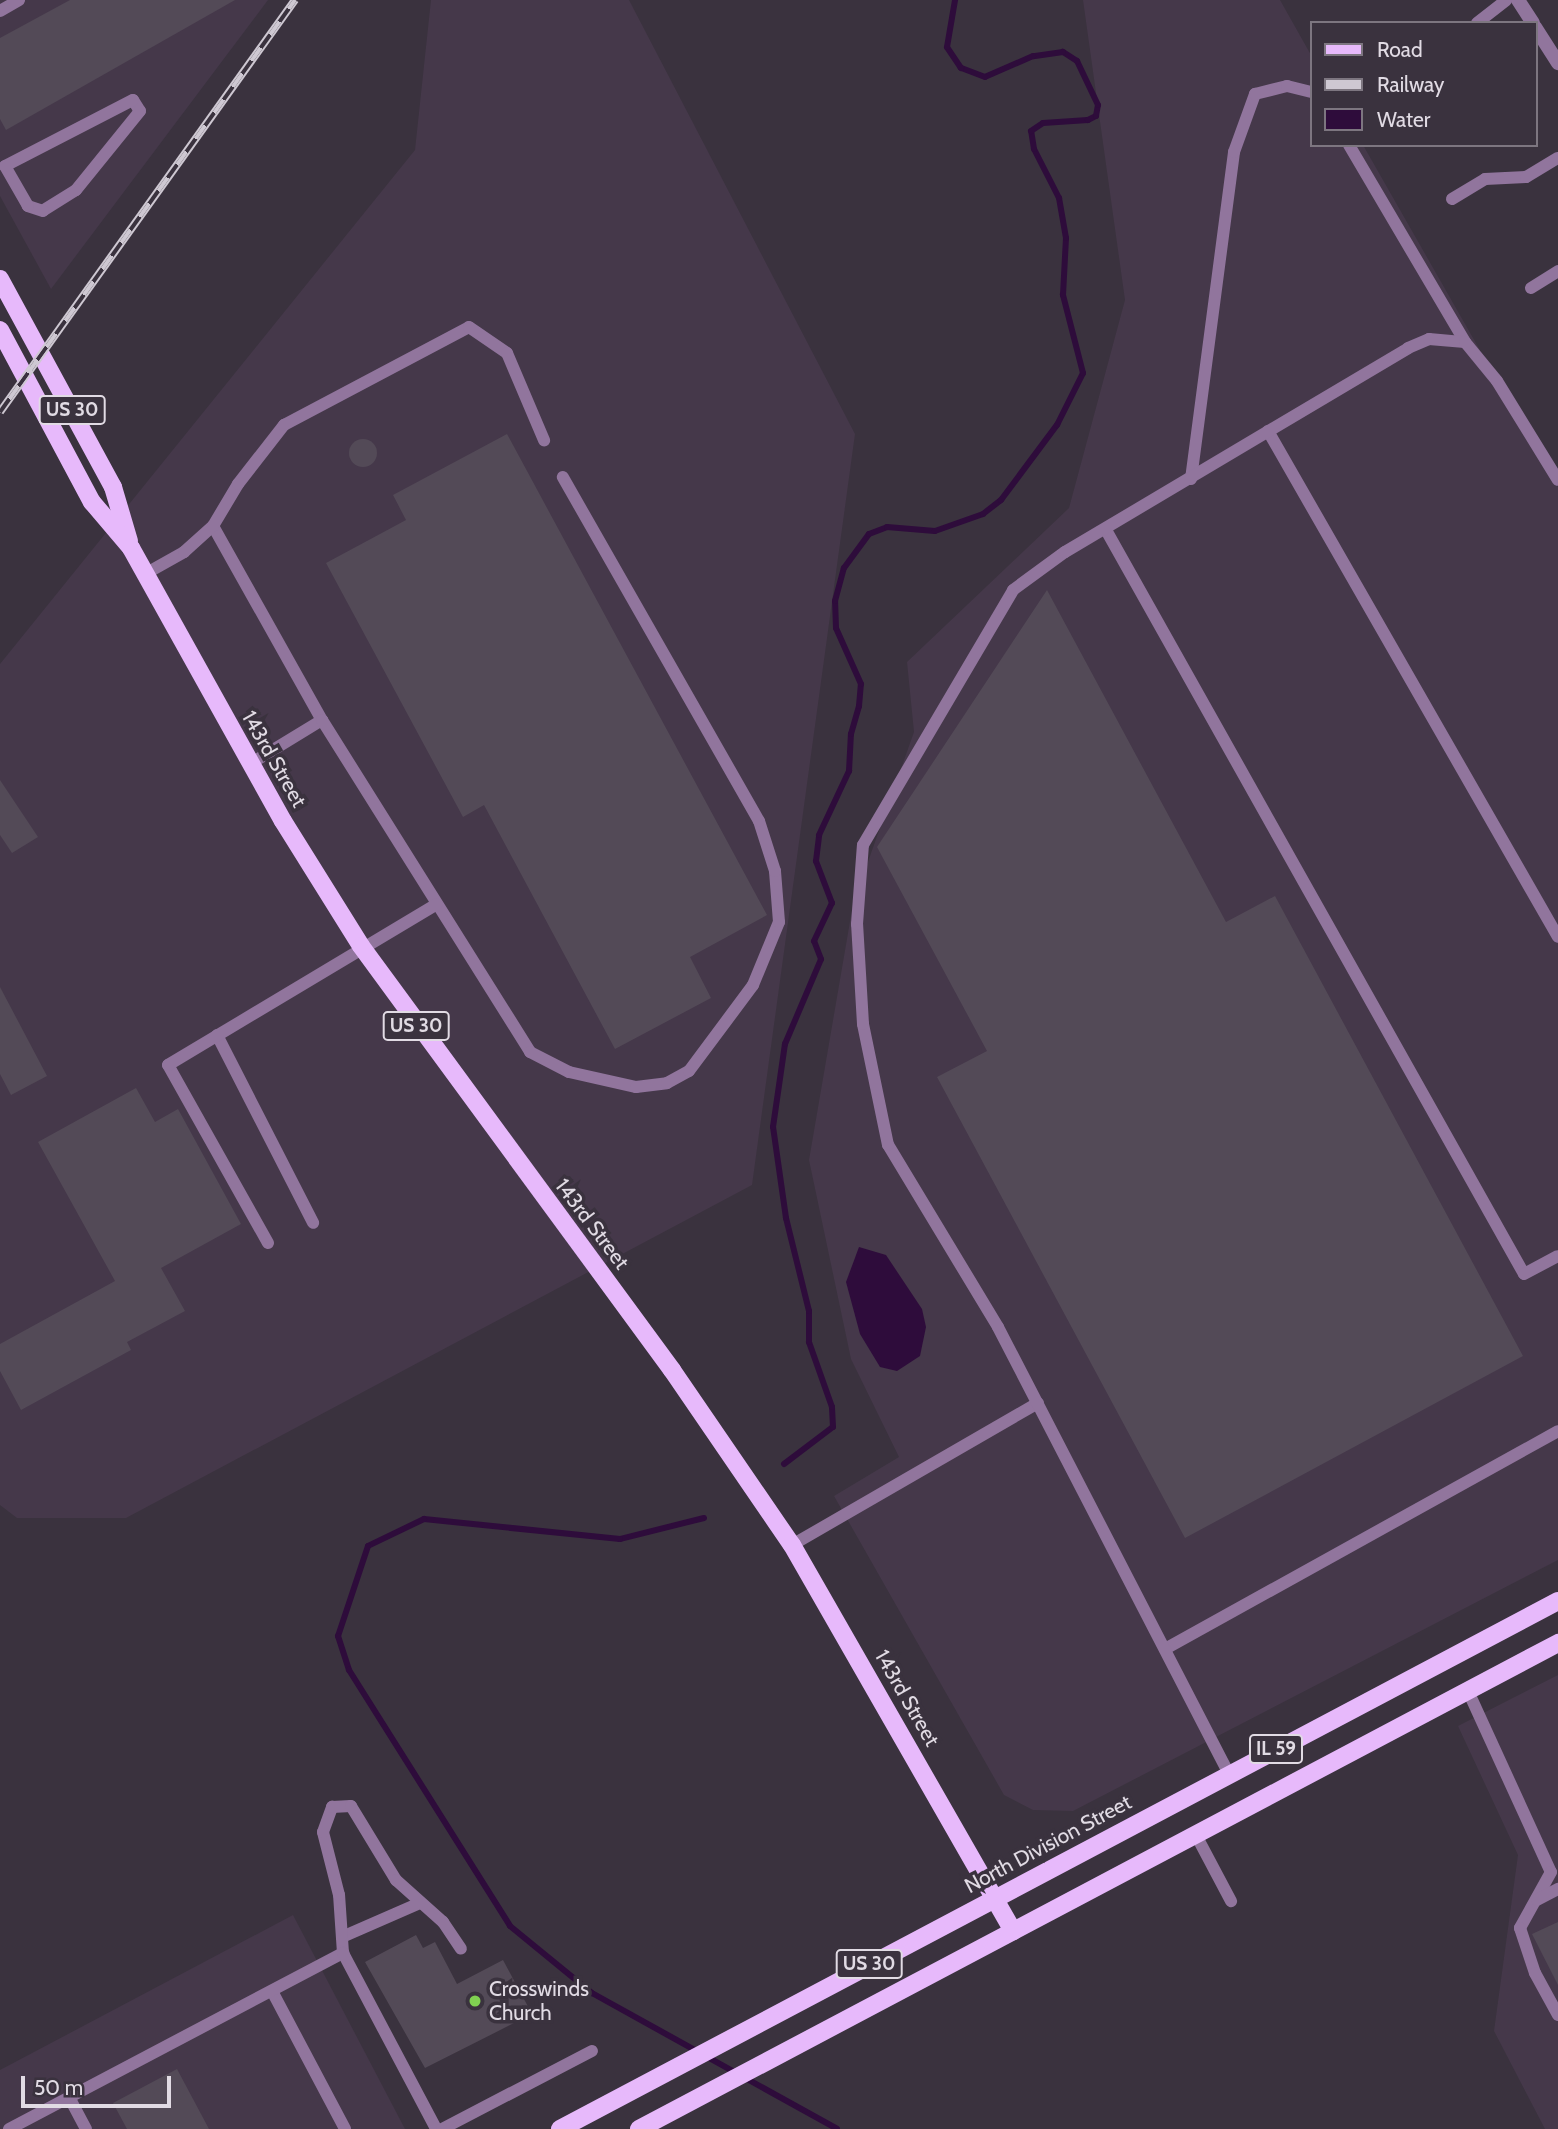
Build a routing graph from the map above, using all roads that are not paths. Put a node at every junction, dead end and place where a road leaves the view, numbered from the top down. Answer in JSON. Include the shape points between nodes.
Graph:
{"nodes":[{"id":1,"x":19,"y":0,"type":"edge"},
{"id":2,"x":1506,"y":0,"type":"edge"},
{"id":3,"x":1518,"y":0,"type":"edge"},
{"id":4,"x":0,"y":11,"type":"edge"},
{"id":5,"x":1480,"y":21,"type":"edge"},
{"id":6,"x":1531,"y":21,"type":"edge"},
{"id":7,"x":1537,"y":30,"type":"edge"},
{"id":8,"x":1558,"y":63,"type":"edge"},
{"id":9,"x":1310,"y":92,"type":"edge"},
{"id":10,"x":1350,"y":147,"type":"edge"},
{"id":11,"x":1558,"y":158,"type":"edge"},
{"id":12,"x":2,"y":164,"type":"edge"},
{"id":13,"x":1452,"y":199,"type":"dead end"},
{"id":14,"x":1558,"y":271,"type":"edge"},
{"id":15,"x":0,"y":279,"type":"edge"},
{"id":16,"x":1531,"y":288,"type":"dead end"},
{"id":17,"x":0,"y":330,"type":"edge"},
{"id":18,"x":1465,"y":342,"type":"junction"},
{"id":19,"x":1268,"y":431,"type":"junction"},
{"id":20,"x":544,"y":440,"type":"dead end"},
{"id":21,"x":563,"y":477,"type":"dead end"},
{"id":22,"x":1191,"y":478,"type":"junction"},
{"id":23,"x":1558,"y":480,"type":"edge"},
{"id":24,"x":213,"y":526,"type":"junction"},
{"id":25,"x":1106,"y":530,"type":"junction"},
{"id":26,"x":131,"y":548,"type":"junction"},
{"id":27,"x":145,"y":574,"type":"junction"},
{"id":28,"x":322,"y":720,"type":"junction"},
{"id":29,"x":250,"y":764,"type":"junction"},
{"id":30,"x":437,"y":904,"type":"junction"},
{"id":31,"x":1558,"y":937,"type":"edge"},
{"id":32,"x":361,"y":946,"type":"junction"},
{"id":33,"x":217,"y":1035,"type":"junction"},
{"id":34,"x":313,"y":1223,"type":"dead end"},
{"id":35,"x":268,"y":1243,"type":"dead end"},
{"id":36,"x":1558,"y":1256,"type":"edge"},
{"id":37,"x":1038,"y":1403,"type":"junction"},
{"id":38,"x":1558,"y":1430,"type":"edge"},
{"id":39,"x":792,"y":1545,"type":"junction"},
{"id":40,"x":1558,"y":1601,"type":"edge"},
{"id":41,"x":1558,"y":1643,"type":"edge"},
{"id":42,"x":1165,"y":1648,"type":"junction"},
{"id":43,"x":1468,"y":1690,"type":"junction"},
{"id":44,"x":1229,"y":1774,"type":"junction"},
{"id":45,"x":1196,"y":1835,"type":"junction"},
{"id":46,"x":1558,"y":1889,"type":"edge"},
{"id":47,"x":994,"y":1897,"type":"junction"},
{"id":48,"x":1231,"y":1901,"type":"dead end"},
{"id":49,"x":1535,"y":1901,"type":"junction"},
{"id":50,"x":420,"y":1903,"type":"junction"},
{"id":51,"x":1013,"y":1931,"type":"junction"},
{"id":52,"x":342,"y":1937,"type":"junction"},
{"id":53,"x":461,"y":1948,"type":"dead end"},
{"id":54,"x":343,"y":1953,"type":"junction"},
{"id":55,"x":272,"y":1991,"type":"junction"},
{"id":56,"x":1558,"y":2015,"type":"edge"},
{"id":57,"x":592,"y":2051,"type":"dead end"},
{"id":58,"x":69,"y":2097,"type":"junction"},
{"id":59,"x":9,"y":2129,"type":"edge"},
{"id":60,"x":86,"y":2129,"type":"edge"},
{"id":61,"x":345,"y":2129,"type":"edge"},
{"id":62,"x":436,"y":2129,"type":"edge"},
{"id":63,"x":442,"y":2129,"type":"edge"},
{"id":64,"x":560,"y":2129,"type":"edge"},
{"id":65,"x":639,"y":2129,"type":"edge"}],
"edges":[{"from":1,"to":4,"type":"lane"},
{"from":2,"to":5,"type":"lane"},
{"from":3,"to":6,"type":"street"},
{"from":7,"to":8,"type":"street"},
{"from":9,"to":22,"type":"lane","via":[[1287,86],[1255,94],[1234,152]]},
{"from":10,"to":18,"type":"lane"},
{"from":11,"to":13,"type":"lane","via":[[1526,177],[1485,179]]},
{"from":12,"to":12,"type":"lane","via":[[133,100],[139,111],[76,190],[43,211],[28,206]]},
{"from":14,"to":16,"type":"lane"},
{"from":15,"to":26,"type":"main road","name":"143rd Street","number":"US 30","via":[[113,487]]},
{"from":17,"to":26,"type":"main road","name":"143rd Street","number":"US 30","via":[[92,502]]},
{"from":18,"to":19,"type":"lane","via":[[1429,339],[1408,348]]},
{"from":18,"to":23,"type":"lane","via":[[1497,381]]},
{"from":19,"to":22,"type":"lane"},
{"from":19,"to":31,"type":"lane"},
{"from":20,"to":24,"type":"lane","via":[[507,353],[469,327],[284,425],[238,484]]},
{"from":21,"to":30,"type":"lane","via":[[759,821],[775,871],[779,922],[753,985],[689,1070],[667,1083],[636,1087],[569,1072],[530,1052]]},
{"from":22,"to":25,"type":"lane"},
{"from":24,"to":27,"type":"lane","via":[[184,552]]},
{"from":24,"to":28,"type":"lane"},
{"from":25,"to":36,"type":"lane","via":[[1524,1274]]},
{"from":25,"to":37,"type":"lane","via":[[1013,590],[863,845],[857,924],[863,1024],[888,1145]]},
{"from":26,"to":27,"type":"main road","name":"143rd Street","number":"US 30"},
{"from":27,"to":29,"type":"main road","name":"143rd Street","number":"US 30"},
{"from":28,"to":29,"type":"lane"},
{"from":28,"to":30,"type":"lane"},
{"from":29,"to":32,"type":"main road","name":"143rd Street","number":"US 30"},
{"from":30,"to":32,"type":"lane"},
{"from":32,"to":33,"type":"lane"},
{"from":32,"to":39,"type":"main road","name":"143rd Street","number":"US 30","via":[[672,1370]]},
{"from":33,"to":34,"type":"lane"},
{"from":33,"to":35,"type":"lane","via":[[168,1065]]},
{"from":37,"to":39,"type":"lane"},
{"from":37,"to":42,"type":"lane"},
{"from":38,"to":42,"type":"lane"},
{"from":39,"to":47,"type":"main road","name":"143rd Street","number":"US 30"},
{"from":40,"to":44,"type":"main road","name":"North Division Street","number":"IL 59"},
{"from":41,"to":43,"type":"main road","number":"IL 59"},
{"from":42,"to":44,"type":"lane"},
{"from":43,"to":45,"type":"main road","number":"IL 59"},
{"from":43,"to":49,"type":"lane","via":[[1551,1871]]},
{"from":44,"to":47,"type":"main road","name":"North Division Street","number":"IL 59"},
{"from":45,"to":48,"type":"lane"},
{"from":45,"to":51,"type":"main road","number":"IL 59"},
{"from":46,"to":49,"type":"lane"},
{"from":47,"to":51,"type":"main road","name":"143rd Street","number":"US 30"},
{"from":47,"to":64,"type":"main road","name":"North Division Street","number":"US 30"},
{"from":49,"to":56,"type":"lane","via":[[1520,1928],[1535,1973]]},
{"from":50,"to":52,"type":"lane"},
{"from":50,"to":52,"type":"lane","via":[[396,1880],[351,1806],[332,1807],[323,1832],[339,1895]]},
{"from":50,"to":53,"type":"lane","via":[[443,1922]]},
{"from":51,"to":65,"type":"main road","number":"US 30"},
{"from":52,"to":54,"type":"lane"},
{"from":54,"to":55,"type":"lane"},
{"from":54,"to":62,"type":"lane"},
{"from":55,"to":58,"type":"lane"},
{"from":55,"to":61,"type":"lane"},
{"from":57,"to":63,"type":"lane"},
{"from":58,"to":59,"type":"lane"},
{"from":58,"to":60,"type":"lane"}]}
